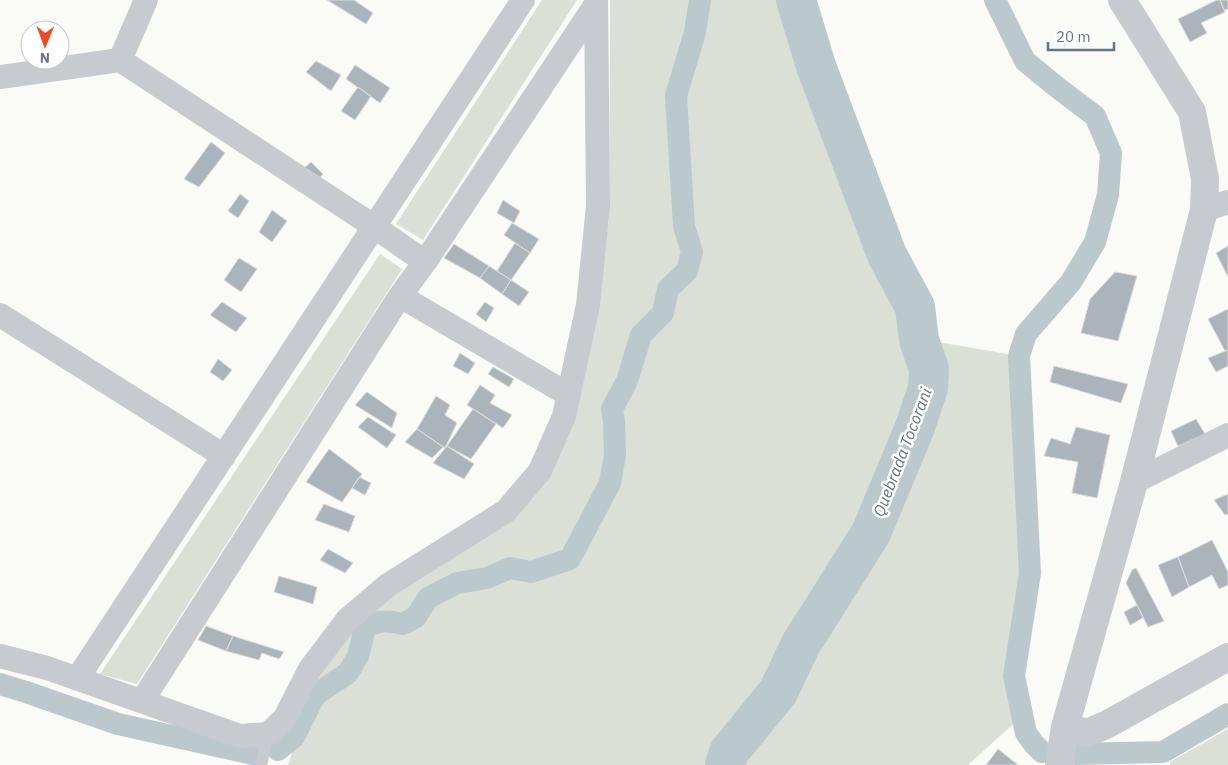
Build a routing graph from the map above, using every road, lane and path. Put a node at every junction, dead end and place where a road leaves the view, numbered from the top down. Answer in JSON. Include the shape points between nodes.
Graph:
{"nodes":[{"id":1,"x":146,"y":0,"type":"edge"},
{"id":2,"x":523,"y":0,"type":"edge"},
{"id":3,"x":1122,"y":0,"type":"edge"},
{"id":4,"x":596,"y":2,"type":"edge"},
{"id":5,"x":120,"y":60,"type":"junction"},
{"id":6,"x":0,"y":77,"type":"edge"},
{"id":7,"x":1216,"y":206,"type":"edge"},
{"id":8,"x":375,"y":227,"type":"junction"},
{"id":9,"x":425,"y":262,"type":"junction"},
{"id":10,"x":400,"y":296,"type":"junction"},
{"id":11,"x":0,"y":315,"type":"edge"},
{"id":12,"x":568,"y":395,"type":"junction"},
{"id":13,"x":1228,"y":435,"type":"edge"},
{"id":14,"x":224,"y":456,"type":"junction"},
{"id":15,"x":1134,"y":482,"type":"junction"},
{"id":16,"x":0,"y":656,"type":"edge"},
{"id":17,"x":1228,"y":657,"type":"edge"},
{"id":18,"x":77,"y":679,"type":"junction"},
{"id":19,"x":142,"y":701,"type":"junction"},
{"id":20,"x":1065,"y":727,"type":"junction"},
{"id":21,"x":268,"y":734,"type":"junction"},
{"id":22,"x":261,"y":765,"type":"edge"},
{"id":23,"x":1059,"y":765,"type":"edge"}],
"edges":[{"from":1,"to":5,"type":"street"},
{"from":2,"to":8,"type":"street"},
{"from":3,"to":7,"type":"street","via":[[1192,112],[1205,179]]},
{"from":4,"to":9,"type":"street"},
{"from":4,"to":12,"type":"street","via":[[598,206],[588,305]]},
{"from":5,"to":6,"type":"street"},
{"from":5,"to":8,"type":"street"},
{"from":7,"to":15,"type":"street"},
{"from":8,"to":9,"type":"street"},
{"from":8,"to":14,"type":"street"},
{"from":9,"to":10,"type":"street"},
{"from":10,"to":12,"type":"street"},
{"from":10,"to":19,"type":"street"},
{"from":11,"to":14,"type":"street"},
{"from":12,"to":21,"type":"street","via":[[564,416],[540,471],[506,511],[388,585],[347,620],[310,669],[285,718]]},
{"from":13,"to":15,"type":"street"},
{"from":14,"to":18,"type":"street"},
{"from":15,"to":20,"type":"street"},
{"from":16,"to":18,"type":"street"},
{"from":17,"to":20,"type":"street","via":[[1106,725],[1087,733]]},
{"from":18,"to":19,"type":"street"},
{"from":19,"to":21,"type":"street","via":[[240,736]]},
{"from":20,"to":23,"type":"street"},
{"from":21,"to":22,"type":"lane"}]}
